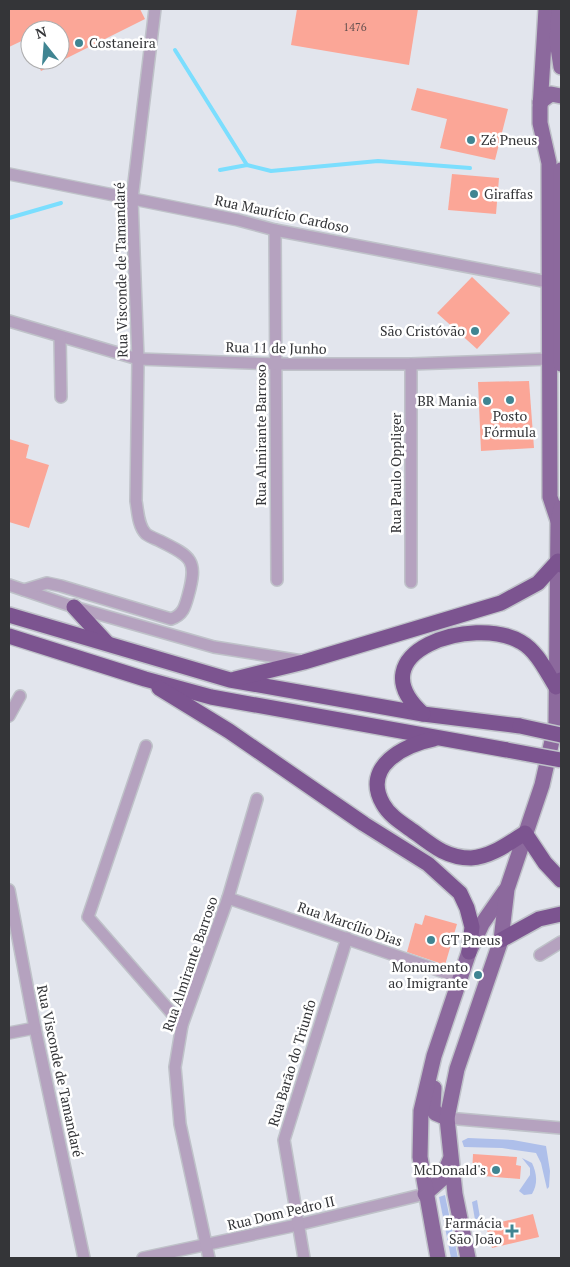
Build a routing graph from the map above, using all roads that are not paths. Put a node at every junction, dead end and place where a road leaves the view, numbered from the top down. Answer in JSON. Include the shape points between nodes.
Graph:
{"nodes":[{"id":1,"x":155,"y":9,"type":"edge"},
{"id":2,"x":546,"y":9,"type":"edge"},
{"id":3,"x":559,"y":9,"type":"edge"},
{"id":4,"x":561,"y":67,"type":"edge"},
{"id":5,"x":561,"y":96,"type":"edge"},
{"id":6,"x":540,"y":102,"type":"junction"},
{"id":7,"x":561,"y":170,"type":"edge"},
{"id":8,"x":9,"y":174,"type":"edge"},
{"id":9,"x":132,"y":199,"type":"junction"},
{"id":10,"x":275,"y":230,"type":"junction"},
{"id":11,"x":561,"y":251,"type":"edge"},
{"id":12,"x":548,"y":282,"type":"junction"},
{"id":13,"x":9,"y":321,"type":"edge"},
{"id":14,"x":60,"y":338,"type":"junction"},
{"id":15,"x":138,"y":359,"type":"junction"},
{"id":16,"x":555,"y":361,"type":"edge"},
{"id":17,"x":276,"y":364,"type":"junction"},
{"id":18,"x":411,"y":364,"type":"junction"},
{"id":19,"x":60,"y":397,"type":"dead end"},
{"id":20,"x":559,"y":514,"type":"edge"},
{"id":21,"x":560,"y":563,"type":"edge"},
{"id":22,"x":277,"y":580,"type":"dead end"},
{"id":23,"x":411,"y":582,"type":"dead end"},
{"id":24,"x":9,"y":585,"type":"edge"},
{"id":25,"x":24,"y":590,"type":"junction"},
{"id":26,"x":74,"y":607,"type":"junction"},
{"id":27,"x":9,"y":615,"type":"edge"},
{"id":28,"x":9,"y":636,"type":"edge"},
{"id":29,"x":108,"y":644,"type":"junction"},
{"id":30,"x":304,"y":662,"type":"junction"},
{"id":31,"x":145,"y":679,"type":"junction"},
{"id":32,"x":230,"y":680,"type":"junction"},
{"id":33,"x":559,"y":683,"type":"edge"},
{"id":34,"x":20,"y":696,"type":"dead end"},
{"id":35,"x":423,"y":714,"type":"junction"},
{"id":36,"x":9,"y":716,"type":"edge"},
{"id":37,"x":561,"y":734,"type":"edge"},
{"id":38,"x":440,"y":738,"type":"junction"},
{"id":39,"x":146,"y":746,"type":"dead end"},
{"id":40,"x":561,"y":760,"type":"edge"},
{"id":41,"x":257,"y":800,"type":"dead end"},
{"id":42,"x":526,"y":833,"type":"junction"},
{"id":43,"x":561,"y":880,"type":"edge"},
{"id":44,"x":506,"y":888,"type":"junction"},
{"id":45,"x":9,"y":890,"type":"edge"},
{"id":46,"x":228,"y":898,"type":"junction"},
{"id":47,"x":561,"y":914,"type":"edge"},
{"id":48,"x":347,"y":938,"type":"junction"},
{"id":49,"x":501,"y":940,"type":"junction"},
{"id":50,"x":561,"y":942,"type":"edge"},
{"id":51,"x":470,"y":952,"type":"junction"},
{"id":52,"x":540,"y":955,"type":"dead end"},
{"id":53,"x":461,"y":978,"type":"junction"},
{"id":54,"x":474,"y":1018,"type":"junction"},
{"id":55,"x":182,"y":1025,"type":"junction"},
{"id":56,"x":35,"y":1028,"type":"junction"},
{"id":57,"x":9,"y":1033,"type":"edge"},
{"id":58,"x":434,"y":1056,"type":"junction"},
{"id":59,"x":447,"y":1118,"type":"junction"},
{"id":60,"x":561,"y":1128,"type":"edge"},
{"id":61,"x":451,"y":1155,"type":"junction"},
{"id":62,"x":426,"y":1194,"type":"junction"},
{"id":63,"x":297,"y":1225,"type":"junction"},
{"id":64,"x":206,"y":1246,"type":"junction"},
{"id":65,"x":84,"y":1258,"type":"edge"},
{"id":66,"x":143,"y":1258,"type":"edge"},
{"id":67,"x":209,"y":1258,"type":"edge"},
{"id":68,"x":304,"y":1258,"type":"edge"},
{"id":69,"x":438,"y":1258,"type":"edge"},
{"id":70,"x":468,"y":1258,"type":"edge"}],
"edges":[{"from":1,"to":9,"type":"street","name":"Rua Visconde de Tamandaré"},
{"from":2,"to":6,"type":"main road"},
{"from":3,"to":4,"type":"main road","via":[[557,41]]},
{"from":5,"to":6,"type":"main road","via":[[551,94]]},
{"from":6,"to":12,"type":"main road","via":[[540,123],[549,163]]},
{"from":7,"to":11,"type":"main road"},
{"from":8,"to":9,"type":"street","name":"Rua Maurício Cardoso"},
{"from":9,"to":10,"type":"street","name":"Rua Maurício Cardoso"},
{"from":9,"to":15,"type":"street","name":"Rua Visconde de Tamandaré"},
{"from":10,"to":12,"type":"street","name":"Rua Maurício Cardoso"},
{"from":10,"to":17,"type":"street","name":"Rua Almirante Barroso"},
{"from":11,"to":16,"type":"main road"},
{"from":12,"to":16,"type":"main road"},
{"from":13,"to":14,"type":"street","name":"Rua 11 de Junho"},
{"from":14,"to":15,"type":"street","name":"Rua 11 de Junho"},
{"from":14,"to":19,"type":"street"},
{"from":15,"to":17,"type":"street","name":"Rua 11 de Junho"},
{"from":15,"to":25,"type":"street","name":"Rua Visconde de Tamandaré","via":[[136,501],[139,520],[146,534],[183,553],[192,565],[194,574],[184,610],[171,619],[47,583]]},
{"from":16,"to":18,"type":"street","name":"Rua 11 de Junho"},
{"from":16,"to":20,"type":"main road","via":[[550,497]]},
{"from":17,"to":18,"type":"street","name":"Rua 11 de Junho"},
{"from":17,"to":22,"type":"street","name":"Rua Almirante Barroso"},
{"from":18,"to":23,"type":"street","name":"Rua Paulo Oppliger"},
{"from":20,"to":21,"type":"main road"},
{"from":21,"to":30,"type":"highway","via":[[538,583],[501,603]]},
{"from":21,"to":33,"type":"main road"},
{"from":24,"to":25,"type":"street"},
{"from":25,"to":26,"type":"street"},
{"from":26,"to":29,"type":"highway"},
{"from":26,"to":30,"type":"street","via":[[214,647]]},
{"from":27,"to":29,"type":"highway"},
{"from":28,"to":31,"type":"highway"},
{"from":29,"to":32,"type":"highway"},
{"from":30,"to":32,"type":"highway"},
{"from":31,"to":38,"type":"highway","via":[[211,697]]},
{"from":31,"to":51,"type":"highway","via":[[428,864],[460,893],[472,927]]},
{"from":32,"to":35,"type":"highway"},
{"from":33,"to":35,"type":"highway","via":[[534,653],[509,636],[478,633],[439,639],[413,654],[403,675],[407,695]]},
{"from":33,"to":42,"type":"main road","via":[[556,723],[542,785]]},
{"from":34,"to":36,"type":"street"},
{"from":35,"to":37,"type":"highway","bridge":true},
{"from":38,"to":40,"type":"highway","bridge":true},
{"from":38,"to":42,"type":"highway","via":[[412,745],[390,757],[379,777],[378,787],[382,802],[391,814],[441,852],[455,857],[472,858],[496,851]]},
{"from":39,"to":55,"type":"street","via":[[88,917]]},
{"from":41,"to":46,"type":"street","name":"Rua Almirante Barroso"},
{"from":42,"to":43,"type":"highway","via":[[545,863]]},
{"from":42,"to":44,"type":"main road"},
{"from":44,"to":49,"type":"main road"},
{"from":44,"to":51,"type":"main road","via":[[482,924]]},
{"from":45,"to":56,"type":"street","name":"Rua Visconde de Tamandaré"},
{"from":46,"to":48,"type":"street","name":"Rua Marcílio Dias"},
{"from":46,"to":55,"type":"street","name":"Rua Almirante Barroso"},
{"from":47,"to":49,"type":"highway","via":[[539,919]]},
{"from":48,"to":53,"type":"street","name":"Rua Marcílio Dias"},
{"from":48,"to":63,"type":"street","name":"Rua Barão do Triunfo","via":[[284,1140]]},
{"from":49,"to":54,"type":"main road"},
{"from":50,"to":52,"type":"street"},
{"from":51,"to":53,"type":"main road"},
{"from":53,"to":54,"type":"main road","via":[[471,986]]},
{"from":53,"to":58,"type":"main road"},
{"from":54,"to":59,"type":"main road","via":[[457,1069]]},
{"from":55,"to":64,"type":"street","name":"Rua Almirante Barroso","via":[[174,1067],[180,1124]]},
{"from":56,"to":57,"type":"street"},
{"from":56,"to":65,"type":"street","name":"Rua Visconde de Tamandaré"},
{"from":58,"to":59,"type":"main road","via":[[433,1107],[435,1113]]},
{"from":58,"to":62,"type":"main road","via":[[421,1111],[420,1157]]},
{"from":59,"to":60,"type":"street"},
{"from":59,"to":61,"type":"main road"},
{"from":61,"to":62,"type":"main road","via":[[442,1180]]},
{"from":61,"to":70,"type":"main road"},
{"from":62,"to":63,"type":"street","name":"Rua Dom Pedro II"},
{"from":62,"to":69,"type":"main road"},
{"from":63,"to":64,"type":"street","name":"Rua Dom Pedro II"},
{"from":63,"to":68,"type":"street","name":"Rua Barão do Triunfo"},
{"from":64,"to":66,"type":"street","name":"Rua Dom Pedro II"},
{"from":64,"to":67,"type":"street","name":"Rua Almirante Barroso"}]}
